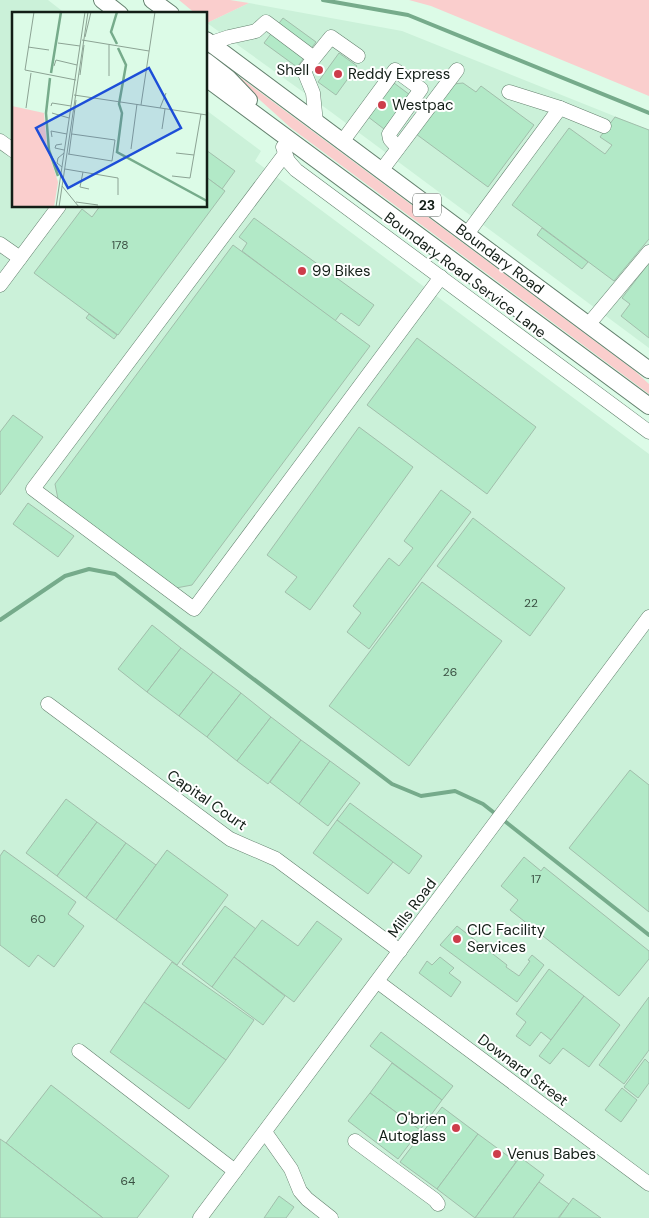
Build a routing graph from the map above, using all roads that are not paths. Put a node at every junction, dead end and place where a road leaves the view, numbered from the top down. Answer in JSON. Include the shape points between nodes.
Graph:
{"nodes":[{"id":1,"x":102,"y":0,"type":"edge"},
{"id":2,"x":151,"y":0,"type":"edge"},
{"id":3,"x":117,"y":12,"type":"edge"},
{"id":4,"x":159,"y":12,"type":"edge"},
{"id":5,"x":168,"y":12,"type":"edge"},
{"id":6,"x":208,"y":42,"type":"edge"},
{"id":7,"x":358,"y":56,"type":"dead end"},
{"id":8,"x":314,"y":58,"type":"junction"},
{"id":9,"x":208,"y":63,"type":"edge"},
{"id":10,"x":457,"y":70,"type":"dead end"},
{"id":11,"x":208,"y":79,"type":"edge"},
{"id":12,"x":421,"y":90,"type":"junction"},
{"id":13,"x":509,"y":92,"type":"dead end"},
{"id":14,"x":435,"y":100,"type":"junction"},
{"id":15,"x":560,"y":108,"type":"junction"},
{"id":16,"x":316,"y":123,"type":"junction"},
{"id":17,"x":604,"y":126,"type":"dead end"},
{"id":18,"x":274,"y":127,"type":"junction"},
{"id":19,"x":0,"y":141,"type":"edge"},
{"id":20,"x":342,"y":142,"type":"junction"},
{"id":21,"x":398,"y":148,"type":"junction"},
{"id":22,"x":12,"y":150,"type":"edge"},
{"id":23,"x":285,"y":154,"type":"junction"},
{"id":24,"x":381,"y":171,"type":"junction"},
{"id":25,"x":58,"y":208,"type":"edge"},
{"id":26,"x":467,"y":234,"type":"junction"},
{"id":27,"x":0,"y":244,"type":"edge"},
{"id":28,"x":649,"y":252,"type":"edge"},
{"id":29,"x":20,"y":258,"type":"junction"},
{"id":30,"x":441,"y":278,"type":"junction"},
{"id":31,"x":0,"y":285,"type":"edge"},
{"id":32,"x":588,"y":325,"type":"junction"},
{"id":33,"x":649,"y":370,"type":"edge"},
{"id":34,"x":649,"y":406,"type":"edge"},
{"id":35,"x":649,"y":432,"type":"edge"},
{"id":36,"x":649,"y":617,"type":"edge"},
{"id":37,"x":48,"y":704,"type":"dead end"},
{"id":38,"x":400,"y":951,"type":"junction"},
{"id":39,"x":378,"y":982,"type":"junction"},
{"id":40,"x":79,"y":1051,"type":"dead end"},
{"id":41,"x":265,"y":1132,"type":"junction"},
{"id":42,"x":355,"y":1142,"type":"dead end"},
{"id":43,"x":235,"y":1171,"type":"junction"},
{"id":44,"x":649,"y":1184,"type":"edge"},
{"id":45,"x":438,"y":1204,"type":"dead end"},
{"id":46,"x":200,"y":1218,"type":"edge"},
{"id":47,"x":331,"y":1218,"type":"edge"}],
"edges":[{"from":1,"to":3,"type":"main road"},
{"from":2,"to":4,"type":"street"},
{"from":2,"to":5,"type":"main road"},
{"from":6,"to":8,"type":"street","via":[[256,31],[266,22]]},
{"from":6,"to":16,"type":"main road","name":"Boundary Road","number":"23"},
{"from":7,"to":8,"type":"street","via":[[331,37]]},
{"from":8,"to":16,"type":"street","via":[[304,71],[313,93]]},
{"from":9,"to":18,"type":"main road","via":[[228,78]]},
{"from":10,"to":14,"type":"street"},
{"from":11,"to":18,"type":"main road","name":"Boundary Road","number":"23"},
{"from":12,"to":14,"type":"street"},
{"from":12,"to":20,"type":"street","via":[[395,70]]},
{"from":12,"to":21,"type":"street","via":[[389,134]]},
{"from":13,"to":15,"type":"street"},
{"from":14,"to":21,"type":"street"},
{"from":15,"to":17,"type":"street"},
{"from":15,"to":26,"type":"street"},
{"from":16,"to":20,"type":"main road","name":"Boundary Road","number":"23"},
{"from":18,"to":23,"type":"street","name":"Boundary Road Service Lane"},
{"from":18,"to":34,"type":"main road","name":"Boundary Road","number":"23"},
{"from":19,"to":22,"type":"street"},
{"from":20,"to":24,"type":"main road","name":"Boundary Road","number":"23"},
{"from":21,"to":24,"type":"street"},
{"from":23,"to":30,"type":"street","name":"Boundary Road Service Lane","via":[[296,170]]},
{"from":23,"to":30,"type":"street","via":[[32,489],[194,609]]},
{"from":24,"to":26,"type":"main road","name":"Boundary Road","number":"23"},
{"from":25,"to":29,"type":"street"},
{"from":26,"to":32,"type":"main road","name":"Boundary Road","number":"23"},
{"from":27,"to":29,"type":"street"},
{"from":28,"to":32,"type":"street"},
{"from":29,"to":31,"type":"street"},
{"from":30,"to":35,"type":"street","name":"Boundary Road Service Lane"},
{"from":32,"to":33,"type":"main road","name":"Boundary Road","number":"23"},
{"from":36,"to":38,"type":"street","name":"Mills Road"},
{"from":37,"to":38,"type":"street","name":"Capital Court","via":[[230,839],[276,859]]},
{"from":38,"to":39,"type":"street","name":"Mills Road"},
{"from":39,"to":41,"type":"street","name":"Mills Road"},
{"from":39,"to":44,"type":"street","name":"Downard Street"},
{"from":40,"to":43,"type":"street"},
{"from":41,"to":43,"type":"street","name":"Mills Road"},
{"from":41,"to":47,"type":"street","via":[[291,1169],[303,1195]]},
{"from":42,"to":45,"type":"street"},
{"from":43,"to":46,"type":"street","name":"Mills Road"}]}
